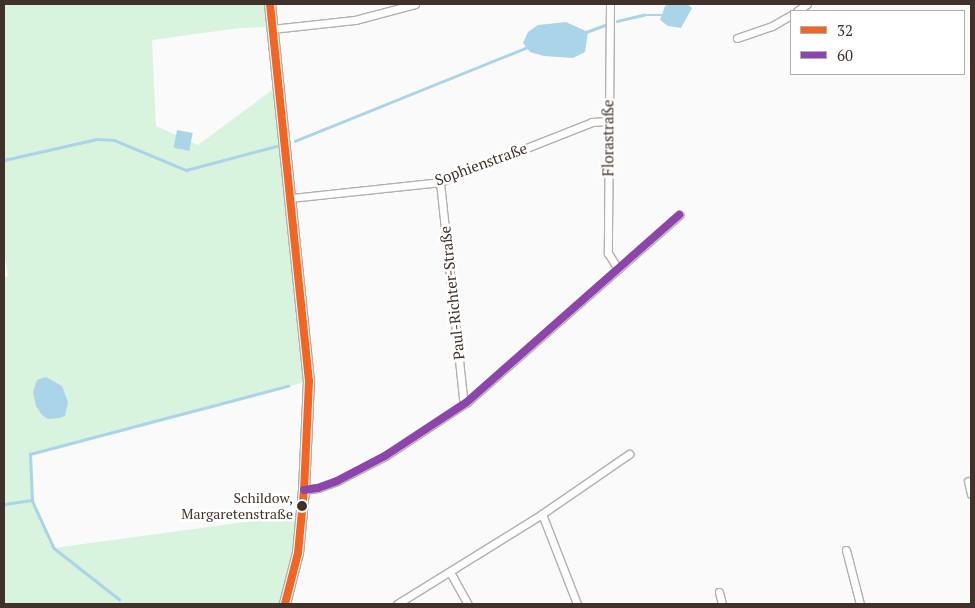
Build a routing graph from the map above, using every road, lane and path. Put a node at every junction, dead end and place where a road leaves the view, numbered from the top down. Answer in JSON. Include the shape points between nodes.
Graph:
{"nodes":[{"id":1,"x":270,"y":4,"type":"edge"},
{"id":2,"x":415,"y":4,"type":"edge"},
{"id":3,"x":610,"y":4,"type":"edge"},
{"id":4,"x":790,"y":17,"type":"edge"},
{"id":5,"x":272,"y":29,"type":"junction"},
{"id":6,"x":737,"y":38,"type":"dead end"},
{"id":7,"x":608,"y":121,"type":"junction"},
{"id":8,"x":440,"y":182,"type":"junction"},
{"id":9,"x":291,"y":198,"type":"junction"},
{"id":10,"x":679,"y":215,"type":"dead end"},
{"id":11,"x":618,"y":269,"type":"junction"},
{"id":12,"x":466,"y":402,"type":"junction"},
{"id":13,"x":629,"y":454,"type":"dead end"},
{"id":14,"x":968,"y":481,"type":"dead end"},
{"id":15,"x":304,"y":490,"type":"junction"},
{"id":16,"x":971,"y":494,"type":"edge"},
{"id":17,"x":542,"y":514,"type":"junction"},
{"id":18,"x":846,"y":550,"type":"dead end"},
{"id":19,"x":450,"y":572,"type":"junction"},
{"id":20,"x":719,"y":592,"type":"dead end"},
{"id":21,"x":285,"y":604,"type":"edge"},
{"id":22,"x":397,"y":604,"type":"edge"},
{"id":23,"x":468,"y":604,"type":"edge"},
{"id":24,"x":576,"y":604,"type":"edge"},
{"id":25,"x":722,"y":604,"type":"edge"},
{"id":26,"x":860,"y":604,"type":"edge"}],
"edges":[{"from":1,"to":5,"type":"main road"},
{"from":2,"to":5,"type":"street","via":[[355,20]]},
{"from":3,"to":7,"type":"street","name":"Florastraße"},
{"from":4,"to":6,"type":"street","via":[[766,29]]},
{"from":5,"to":9,"type":"main road"},
{"from":7,"to":8,"type":"street","name":"Sophienstraße","via":[[592,122]]},
{"from":7,"to":11,"type":"street","name":"Florastraße","via":[[608,253]]},
{"from":8,"to":9,"type":"street","name":"Sophienstraße"},
{"from":8,"to":12,"type":"street","name":"Paul-Richter-Straße","via":[[463,398]]},
{"from":9,"to":15,"type":"main road","via":[[309,381]]},
{"from":10,"to":11,"type":"street"},
{"from":11,"to":12,"type":"street"},
{"from":12,"to":15,"type":"street","via":[[385,456],[337,481]]},
{"from":13,"to":17,"type":"street"},
{"from":14,"to":16,"type":"street"},
{"from":15,"to":21,"type":"main road","via":[[298,552]]},
{"from":17,"to":19,"type":"street"},
{"from":17,"to":24,"type":"street"},
{"from":18,"to":26,"type":"street"},
{"from":19,"to":22,"type":"street"},
{"from":19,"to":23,"type":"street"},
{"from":20,"to":25,"type":"street"}]}
